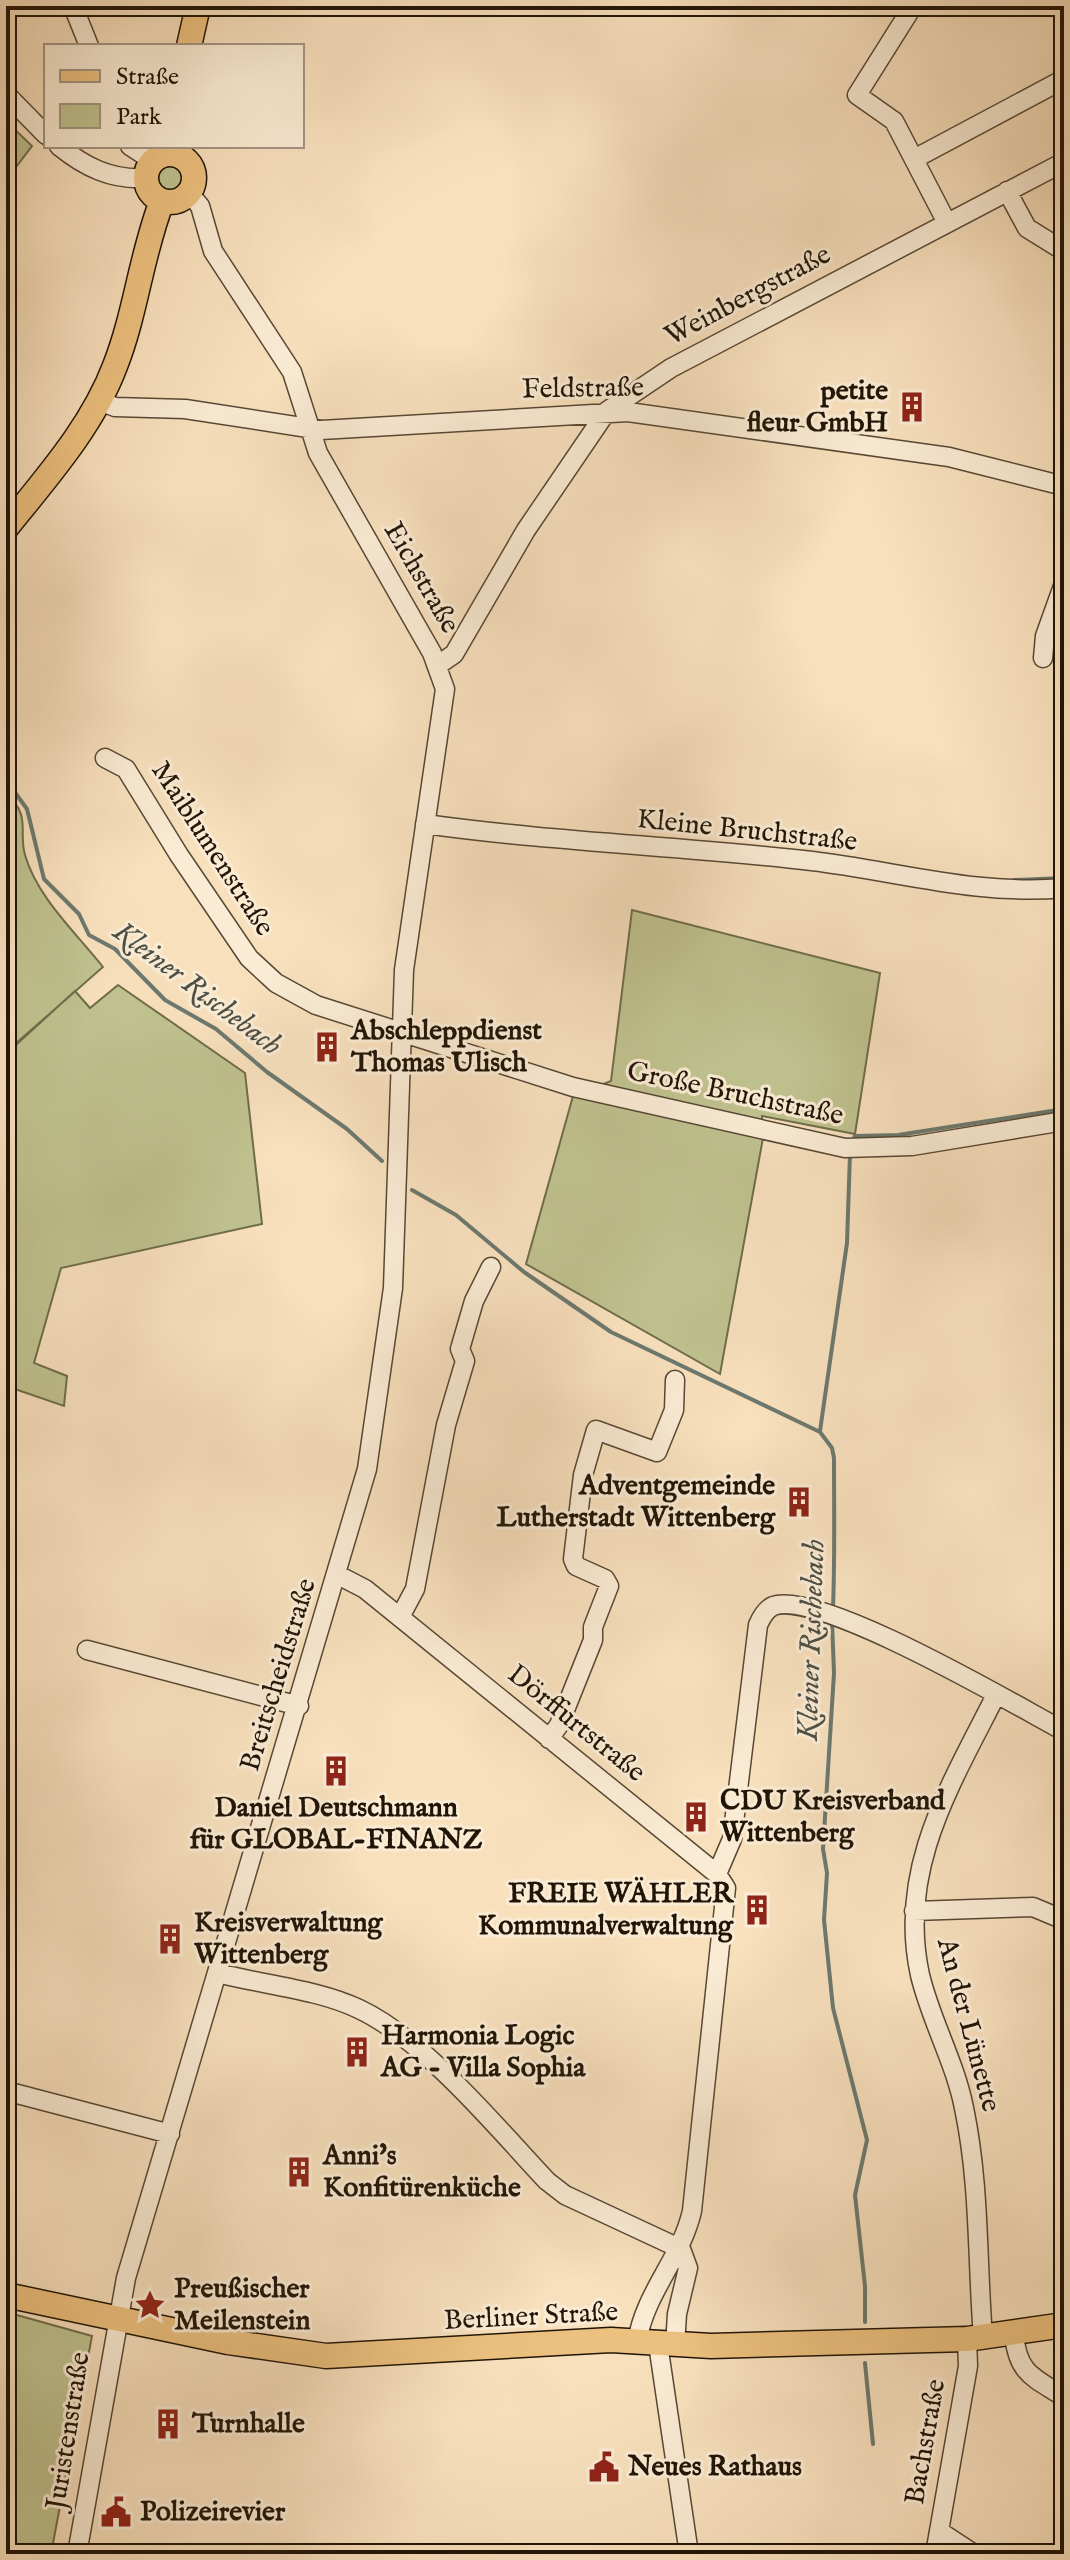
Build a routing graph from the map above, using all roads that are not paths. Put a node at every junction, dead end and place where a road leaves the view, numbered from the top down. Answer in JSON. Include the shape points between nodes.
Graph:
{"nodes":[{"id":1,"x":73,"y":6,"type":"edge"},
{"id":2,"x":198,"y":6,"type":"edge"},
{"id":3,"x":913,"y":6,"type":"edge"},
{"id":4,"x":88,"y":44,"type":"edge"},
{"id":5,"x":189,"y":44,"type":"edge"},
{"id":6,"x":1064,"y":79,"type":"edge"},
{"id":7,"x":6,"y":94,"type":"edge"},
{"id":8,"x":44,"y":133,"type":"edge"},
{"id":9,"x":62,"y":148,"type":"edge"},
{"id":10,"x":135,"y":148,"type":"edge"},
{"id":11,"x":914,"y":159,"type":"junction"},
{"id":12,"x":162,"y":160,"type":"edge"},
{"id":13,"x":1064,"y":162,"type":"edge"},
{"id":14,"x":1007,"y":191,"type":"junction"},
{"id":15,"x":189,"y":193,"type":"junction"},
{"id":16,"x":162,"y":201,"type":"junction"},
{"id":17,"x":947,"y":223,"type":"junction"},
{"id":18,"x":1064,"y":251,"type":"edge"},
{"id":19,"x":99,"y":401,"type":"junction"},
{"id":20,"x":607,"y":411,"type":"junction"},
{"id":21,"x":309,"y":429,"type":"junction"},
{"id":22,"x":1064,"y":486,"type":"edge"},
{"id":23,"x":6,"y":528,"type":"edge"},
{"id":24,"x":1064,"y":583,"type":"edge"},
{"id":25,"x":1043,"y":658,"type":"dead end"},
{"id":26,"x":438,"y":665,"type":"junction"},
{"id":27,"x":105,"y":758,"type":"dead end"},
{"id":28,"x":425,"y":824,"type":"junction"},
{"id":29,"x":1064,"y":888,"type":"edge"},
{"id":30,"x":401,"y":1031,"type":"junction"},
{"id":31,"x":1064,"y":1121,"type":"edge"},
{"id":32,"x":491,"y":1267,"type":"dead end"},
{"id":33,"x":675,"y":1380,"type":"dead end"},
{"id":34,"x":338,"y":1575,"type":"junction"},
{"id":35,"x":400,"y":1617,"type":"junction"},
{"id":36,"x":87,"y":1650,"type":"dead end"},
{"id":37,"x":996,"y":1695,"type":"junction"},
{"id":38,"x":299,"y":1706,"type":"junction"},
{"id":39,"x":1064,"y":1731,"type":"edge"},
{"id":40,"x":549,"y":1739,"type":"junction"},
{"id":41,"x":717,"y":1874,"type":"junction"},
{"id":42,"x":914,"y":1911,"type":"junction"},
{"id":43,"x":1064,"y":1920,"type":"edge"},
{"id":44,"x":218,"y":1973,"type":"junction"},
{"id":45,"x":6,"y":2091,"type":"edge"},
{"id":46,"x":170,"y":2134,"type":"junction"},
{"id":47,"x":681,"y":2249,"type":"junction"},
{"id":48,"x":6,"y":2295,"type":"edge"},
{"id":49,"x":117,"y":2317,"type":"junction"},
{"id":50,"x":1064,"y":2325,"type":"edge"},
{"id":51,"x":1014,"y":2335,"type":"junction"},
{"id":52,"x":975,"y":2338,"type":"junction"},
{"id":53,"x":657,"y":2344,"type":"junction"},
{"id":54,"x":1064,"y":2397,"type":"edge"},
{"id":55,"x":939,"y":2531,"type":"junction"},
{"id":56,"x":77,"y":2554,"type":"edge"},
{"id":57,"x":689,"y":2554,"type":"edge"},
{"id":58,"x":935,"y":2554,"type":"edge"},
{"id":59,"x":974,"y":2554,"type":"edge"}],
"edges":[{"from":1,"to":4,"type":"street"},
{"from":2,"to":5,"type":"main road"},
{"from":3,"to":11,"type":"street","via":[[857,95],[894,121]]},
{"from":6,"to":11,"type":"street"},
{"from":7,"to":8,"type":"street"},
{"from":9,"to":12,"type":"street","via":[[112,176]]},
{"from":10,"to":12,"type":"street"},
{"from":11,"to":17,"type":"street"},
{"from":12,"to":15,"type":"main road","via":[[185,159],[194,181]]},
{"from":12,"to":16,"type":"main road","via":[[150,192]]},
{"from":13,"to":14,"type":"street","name":"Weinbergstraße"},
{"from":14,"to":17,"type":"street","name":"Weinbergstraße"},
{"from":14,"to":18,"type":"street","via":[[1027,228]]},
{"from":15,"to":16,"type":"main road","via":[[177,201]]},
{"from":15,"to":21,"type":"street","name":"Eichstraße","via":[[200,206],[213,251],[292,372]]},
{"from":16,"to":19,"type":"main road","via":[[127,333]]},
{"from":17,"to":20,"type":"street","name":"Weinbergstraße","via":[[671,368]]},
{"from":19,"to":21,"type":"street","name":"Feldstraße","via":[[120,408],[159,407]]},
{"from":19,"to":23,"type":"main road"},
{"from":20,"to":21,"type":"street","name":"Feldstraße"},
{"from":20,"to":22,"type":"street","name":"Feldstraße","via":[[949,457]]},
{"from":20,"to":26,"type":"street","name":"Weinbergstraße","via":[[526,530],[454,654]]},
{"from":21,"to":26,"type":"street","name":"Eichstraße"},
{"from":24,"to":25,"type":"street","via":[[1045,636]]},
{"from":26,"to":28,"type":"street","name":"Eichstraße","via":[[445,689]]},
{"from":27,"to":30,"type":"street","name":"Maiblumenstraße","via":[[126,769],[235,942],[262,971],[316,1005]]},
{"from":28,"to":29,"type":"street","name":"Kleine Bruchstraße","via":[[834,864],[986,888]]},
{"from":28,"to":30,"type":"street","name":"Eichstraße","via":[[404,970]]},
{"from":30,"to":31,"type":"street","name":"Große Bruchstraße","via":[[573,1087],[850,1148],[912,1146]]},
{"from":30,"to":34,"type":"street","name":"Breitscheidstraße","via":[[391,1319],[367,1469]]},
{"from":32,"to":35,"type":"street","via":[[460,1349],[465,1361],[446,1425],[418,1579]]},
{"from":33,"to":40,"type":"street","via":[[674,1410],[657,1452],[596,1430],[583,1475],[573,1559],[609,1586],[588,1653]]},
{"from":34,"to":35,"type":"street","name":"Dörffurtstraße"},
{"from":34,"to":38,"type":"street","name":"Breitscheidstraße"},
{"from":35,"to":40,"type":"street","name":"Dörffurtstraße"},
{"from":36,"to":38,"type":"street"},
{"from":37,"to":39,"type":"street"},
{"from":37,"to":41,"type":"street","via":[[940,1662],[835,1615],[784,1605],[767,1611],[758,1625],[732,1839]]},
{"from":37,"to":42,"type":"street","name":"An der Lünette","via":[[934,1816],[923,1848]]},
{"from":38,"to":44,"type":"street","name":"Breitscheidstraße"},
{"from":40,"to":41,"type":"street","name":"Dörffurtstraße"},
{"from":41,"to":47,"type":"street","via":[[726,1888],[725,1904],[696,2185]]},
{"from":42,"to":43,"type":"street","via":[[1033,1907]]},
{"from":42,"to":52,"type":"street","name":"An der Lünette","via":[[920,1975],[969,2133],[976,2182]]},
{"from":44,"to":46,"type":"street","name":"Breitscheidstraße"},
{"from":44,"to":47,"type":"street","via":[[349,2005],[374,2017],[429,2061],[565,2195]]},
{"from":45,"to":46,"type":"street"},
{"from":46,"to":49,"type":"street","name":"Breitscheidstraße"},
{"from":47,"to":53,"type":"street","via":[[688,2268],[677,2314]]},
{"from":47,"to":53,"type":"street","via":[[646,2306]]},
{"from":48,"to":49,"type":"main road","name":"Berliner Straße"},
{"from":49,"to":53,"type":"main road","name":"Berliner Straße","via":[[326,2356],[611,2340]]},
{"from":49,"to":56,"type":"street","name":"Juristenstraße"},
{"from":50,"to":51,"type":"main road","name":"Berliner Straße"},
{"from":51,"to":52,"type":"main road","name":"Berliner Straße"},
{"from":51,"to":54,"type":"street","via":[[1024,2371]]},
{"from":52,"to":53,"type":"main road","name":"Berliner Straße"},
{"from":52,"to":55,"type":"street","name":"Bachstraße"},
{"from":53,"to":57,"type":"street"},
{"from":55,"to":58,"type":"street","name":"Bachstraße"},
{"from":55,"to":59,"type":"street"}]}
